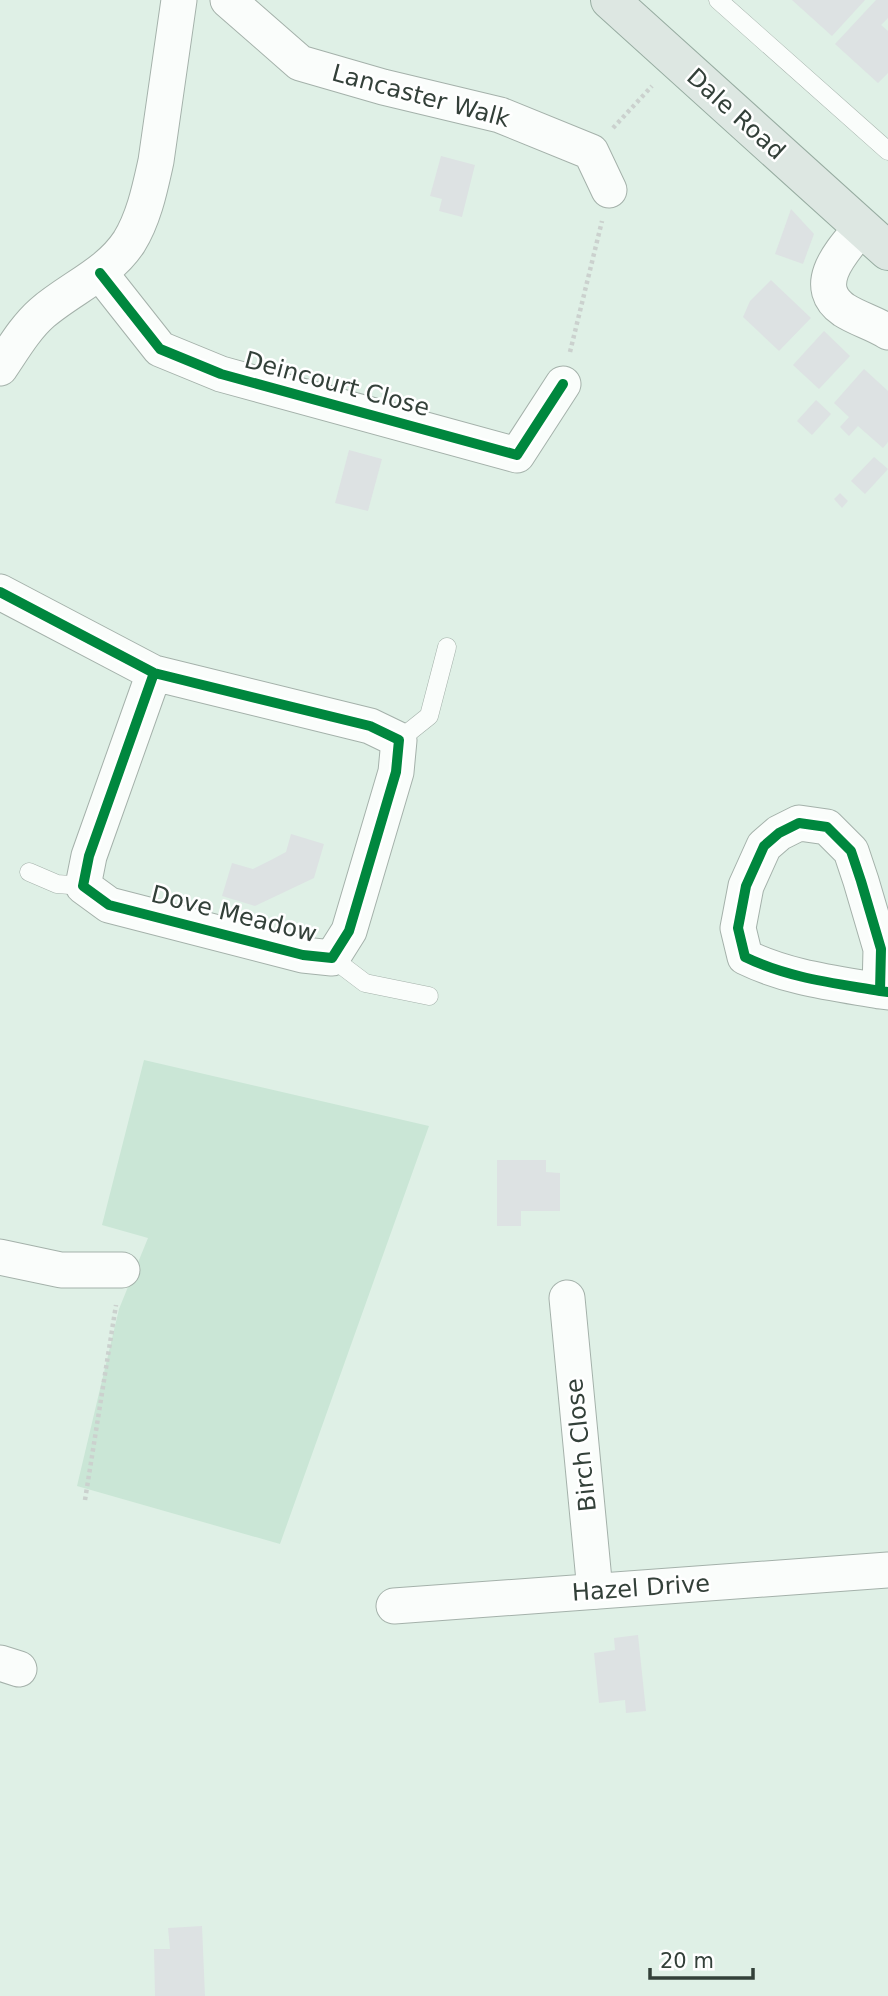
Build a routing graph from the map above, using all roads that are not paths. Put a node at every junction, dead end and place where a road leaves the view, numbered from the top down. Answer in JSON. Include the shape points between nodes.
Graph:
{"nodes":[{"id":1,"x":179,"y":0,"type":"edge"},
{"id":2,"x":228,"y":0,"type":"edge"},
{"id":3,"x":610,"y":0,"type":"edge"},
{"id":4,"x":718,"y":0,"type":"edge"},
{"id":5,"x":888,"y":151,"type":"edge"},
{"id":6,"x":610,"y":190,"type":"road end"},
{"id":7,"x":875,"y":239,"type":"edge"},
{"id":8,"x":100,"y":273,"type":"junction"},
{"id":9,"x":888,"y":332,"type":"edge"},
{"id":10,"x":0,"y":368,"type":"edge"},
{"id":11,"x":563,"y":384,"type":"road end"},
{"id":12,"x":0,"y":592,"type":"edge"},
{"id":13,"x":447,"y":647,"type":"dead end"},
{"id":14,"x":153,"y":673,"type":"junction"},
{"id":15,"x":399,"y":740,"type":"junction"},
{"id":16,"x":29,"y":872,"type":"dead end"},
{"id":17,"x":83,"y":886,"type":"junction"},
{"id":18,"x":332,"y":958,"type":"junction"},
{"id":19,"x":884,"y":991,"type":"edge"},
{"id":20,"x":429,"y":996,"type":"dead end"},
{"id":21,"x":0,"y":1257,"type":"edge"},
{"id":22,"x":122,"y":1270,"type":"road end"},
{"id":23,"x":567,"y":1298,"type":"dead end"},
{"id":24,"x":888,"y":1570,"type":"edge"},
{"id":25,"x":595,"y":1591,"type":"junction"},
{"id":26,"x":394,"y":1606,"type":"dead end"}],
"edges":[{"from":1,"to":8,"type":"street","via":[[151,186],[129,242]]},
{"from":2,"to":6,"type":"street","name":"Lancaster Walk","via":[[300,63],[500,115],[591,152]]},
{"from":3,"to":7,"type":"main road","name":"Dale Road"},
{"from":4,"to":5,"type":"lane"},
{"from":7,"to":9,"type":"street","name":"Dale Road","via":[[834,262],[831,292],[846,311]]},
{"from":8,"to":10,"type":"street","via":[[41,314]]},
{"from":8,"to":11,"type":"street","name":"Deincourt Close","via":[[160,349],[221,374],[517,454]]},
{"from":12,"to":14,"type":"street"},
{"from":13,"to":15,"type":"lane","via":[[429,716]]},
{"from":14,"to":15,"type":"street","via":[[370,726]]},
{"from":14,"to":17,"type":"street","via":[[89,856]]},
{"from":15,"to":18,"type":"street","name":"Dove Meadow","via":[[396,772],[349,932]]},
{"from":16,"to":17,"type":"lane","via":[[57,884]]},
{"from":17,"to":18,"type":"street","name":"Dove Meadow","via":[[109,905],[303,956]]},
{"from":18,"to":20,"type":"lane","via":[[365,983]]},
{"from":19,"to":19,"type":"street","via":[[805,979],[745,957],[738,928],[746,886],[764,846],[779,833],[799,823],[827,827],[851,851],[881,949]]},
{"from":21,"to":22,"type":"street","via":[[61,1270]]},
{"from":23,"to":25,"type":"street","name":"Birch Close"},
{"from":24,"to":25,"type":"street","name":"Hazel Drive"},
{"from":25,"to":26,"type":"street","name":"Hazel Drive"}]}
